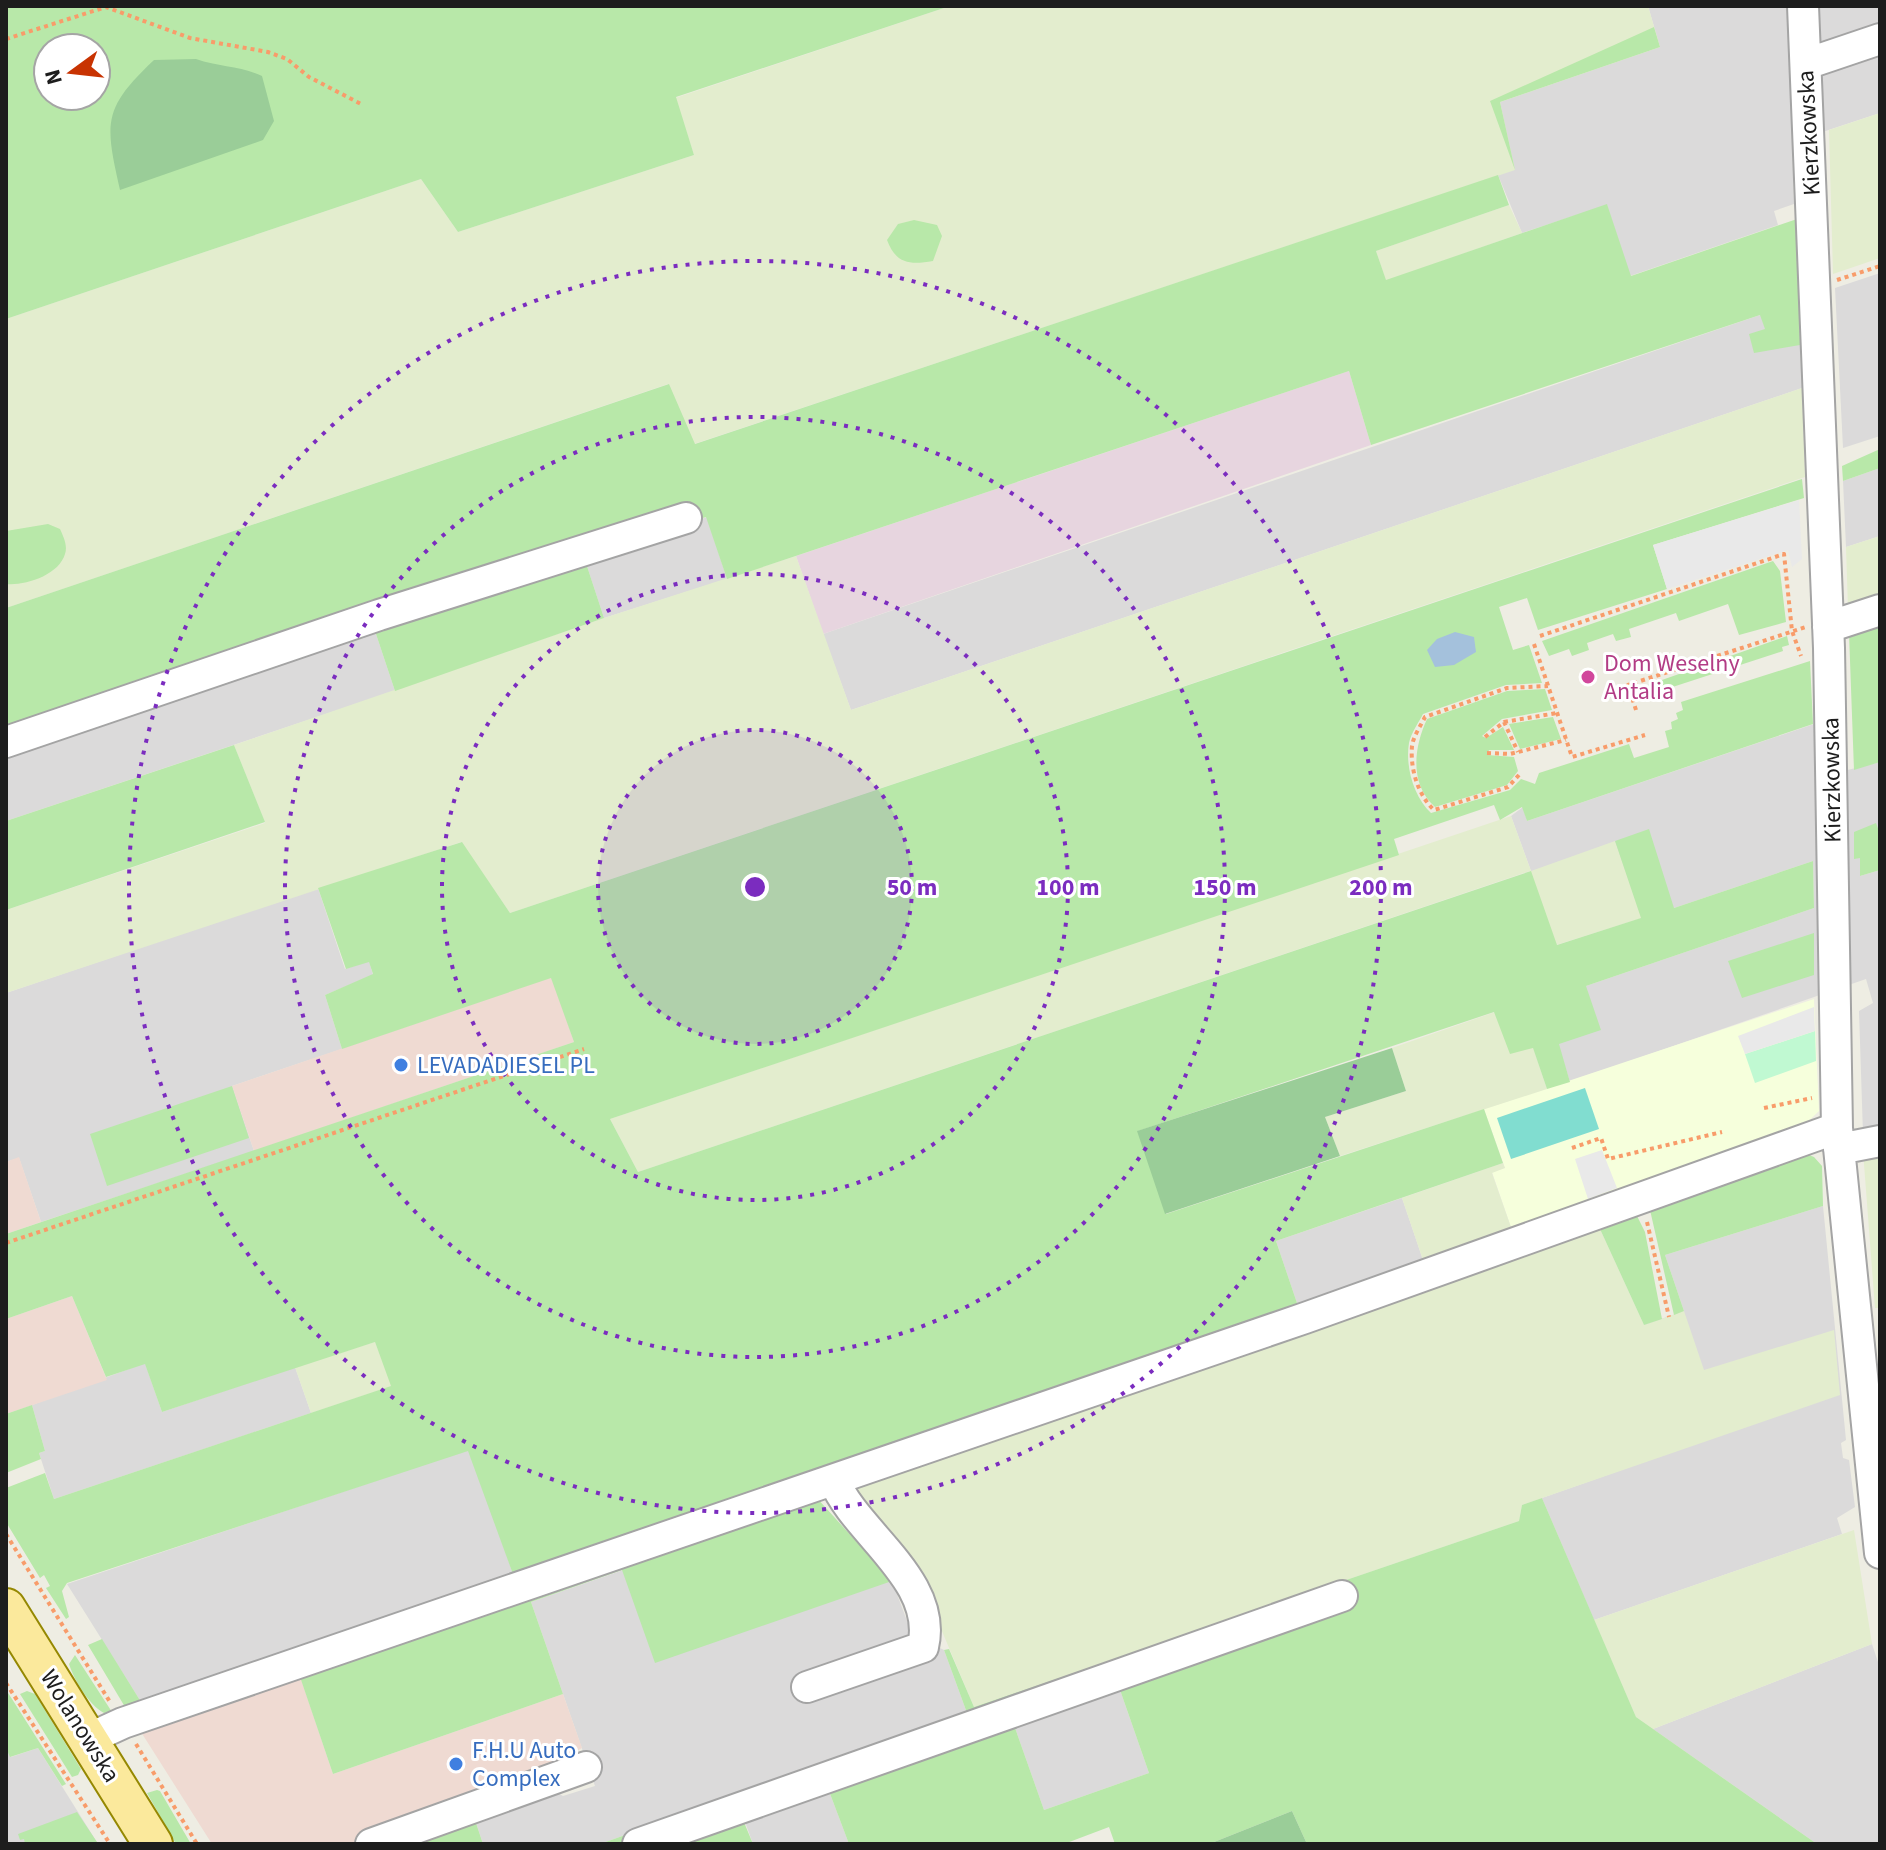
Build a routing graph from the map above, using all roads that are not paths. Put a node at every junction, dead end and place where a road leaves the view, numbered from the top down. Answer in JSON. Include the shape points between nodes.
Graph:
{"nodes":[{"id":1,"x":1803,"y":6,"type":"edge"},
{"id":2,"x":1880,"y":39,"type":"edge"},
{"id":3,"x":1806,"y":64,"type":"junction"},
{"id":4,"x":686,"y":518,"type":"dead end"},
{"id":5,"x":1880,"y":610,"type":"edge"},
{"id":6,"x":1819,"y":626,"type":"junction"},
{"id":7,"x":6,"y":742,"type":"edge"},
{"id":8,"x":1838,"y":1138,"type":"junction"},
{"id":9,"x":1880,"y":1141,"type":"edge"},
{"id":10,"x":834,"y":1480,"type":"junction"},
{"id":11,"x":1880,"y":1553,"type":"edge"},
{"id":12,"x":1342,"y":1596,"type":"dead end"},
{"id":13,"x":6,"y":1608,"type":"edge"},
{"id":14,"x":807,"y":1687,"type":"dead end"},
{"id":15,"x":88,"y":1739,"type":"junction"},
{"id":16,"x":586,"y":1767,"type":"dead end"},
{"id":17,"x":153,"y":1844,"type":"edge"},
{"id":18,"x":371,"y":1844,"type":"edge"},
{"id":19,"x":638,"y":1844,"type":"edge"}],
"edges":[{"from":1,"to":3,"type":"street","name":"Kierzkowska"},
{"from":2,"to":3,"type":"street"},
{"from":3,"to":6,"type":"street","name":"Kierzkowska","via":[[1816,287]]},
{"from":4,"to":7,"type":"street"},
{"from":5,"to":6,"type":"street"},
{"from":6,"to":8,"type":"street","name":"Kierzkowska"},
{"from":8,"to":9,"type":"street"},
{"from":8,"to":10,"type":"street","via":[[1639,1199]]},
{"from":8,"to":11,"type":"street","name":"Kierzkowska"},
{"from":10,"to":14,"type":"street","via":[[842,1499],[907,1576],[927,1631],[923,1647]]},
{"from":10,"to":15,"type":"street"},
{"from":12,"to":19,"type":"street"},
{"from":13,"to":15,"type":"main road","name":"Wolanowska"},
{"from":15,"to":17,"type":"main road","name":"Wolanowska"},
{"from":16,"to":18,"type":"street"}]}
